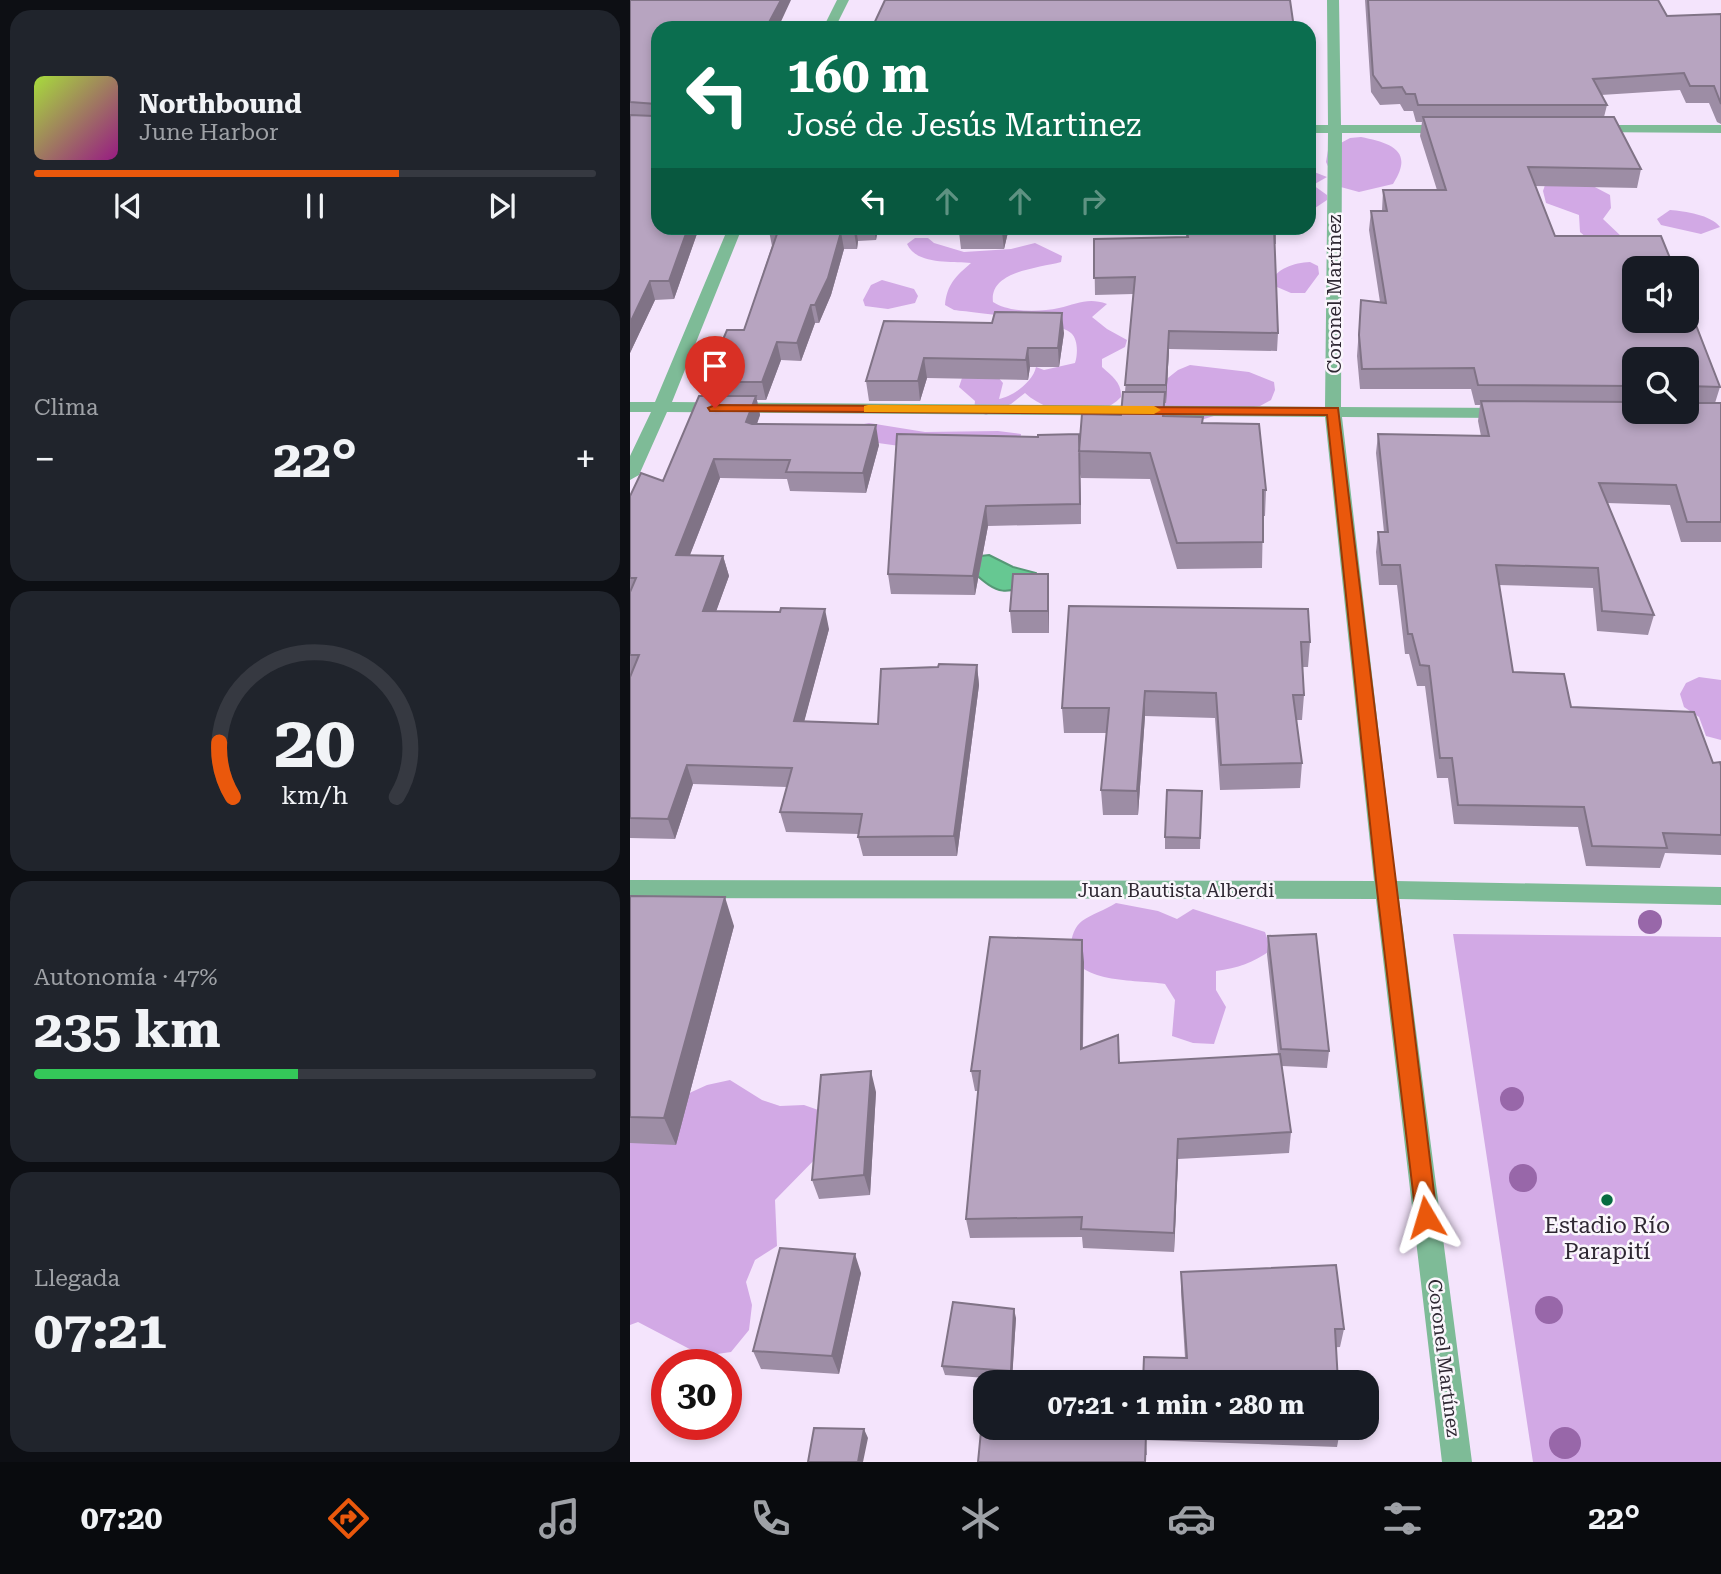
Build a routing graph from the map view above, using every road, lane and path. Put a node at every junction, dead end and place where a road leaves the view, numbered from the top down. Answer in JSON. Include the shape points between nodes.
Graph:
{"nodes":[{"id":1,"x":843,"y":0,"type":"edge"},
{"id":2,"x":1333,"y":0,"type":"edge"},
{"id":3,"x":832,"y":21,"type":"edge"},
{"id":4,"x":1316,"y":129,"type":"edge"},
{"id":5,"x":1335,"y":129,"type":"junction"},
{"id":6,"x":1459,"y":129,"type":"edge"},
{"id":7,"x":1583,"y":129,"type":"edge"},
{"id":8,"x":1721,"y":129,"type":"edge"},
{"id":9,"x":733,"y":235,"type":"edge"},
{"id":10,"x":630,"y":407,"type":"edge"},
{"id":11,"x":661,"y":408,"type":"junction"},
{"id":12,"x":1333,"y":411,"type":"junction"},
{"id":13,"x":1527,"y":413,"type":"edge"},
{"id":14,"x":630,"y":475,"type":"edge"},
{"id":15,"x":630,"y":889,"type":"edge"},
{"id":16,"x":1386,"y":890,"type":"junction"},
{"id":17,"x":1721,"y":896,"type":"edge"},
{"id":18,"x":1457,"y":1462,"type":"edge"}],
"edges":[{"from":1,"to":3,"type":"street"},
{"from":2,"to":5,"type":"street","name":"Coronel Martínez"},
{"from":4,"to":5,"type":"street"},
{"from":5,"to":6,"type":"street"},
{"from":5,"to":12,"type":"street","name":"Coronel Martínez"},
{"from":7,"to":8,"type":"street"},
{"from":9,"to":11,"type":"street"},
{"from":10,"to":11,"type":"street"},
{"from":11,"to":12,"type":"street"},
{"from":11,"to":14,"type":"street"},
{"from":12,"to":13,"type":"street"},
{"from":12,"to":16,"type":"street","name":"Coronel Martínez"},
{"from":15,"to":16,"type":"street","name":"Juan Bautista Alberdi"},
{"from":16,"to":17,"type":"street","name":"Juan Bautista Alberdi"},
{"from":16,"to":18,"type":"street","name":"Coronel Martínez"}]}
